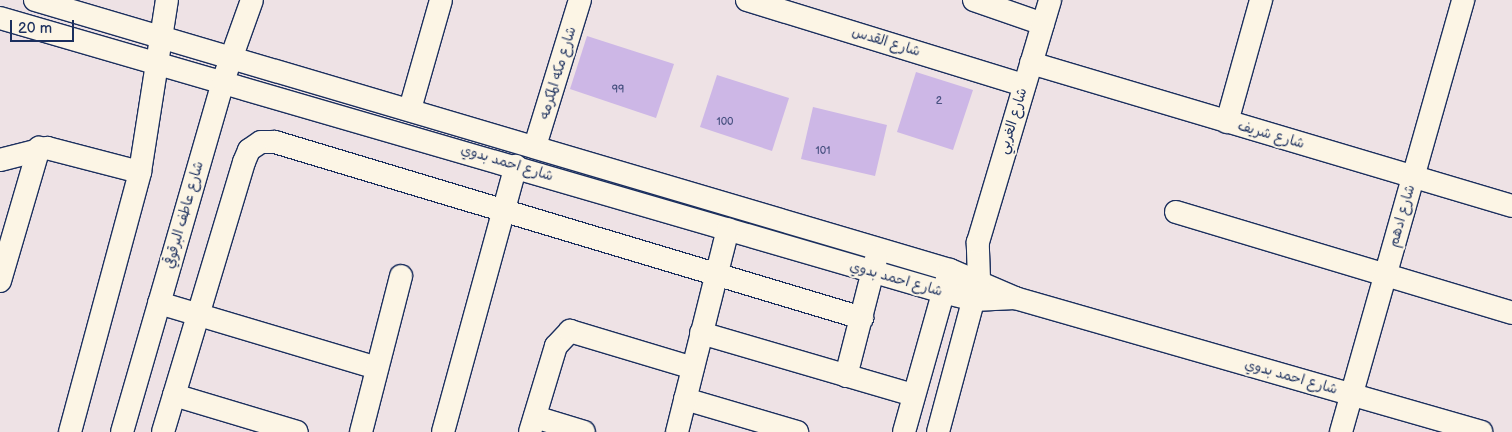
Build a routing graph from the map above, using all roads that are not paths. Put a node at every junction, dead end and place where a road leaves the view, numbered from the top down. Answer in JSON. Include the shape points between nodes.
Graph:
{"nodes":[{"id":1,"x":35,"y":0,"type":"edge"},
{"id":2,"x":167,"y":0,"type":"edge"},
{"id":3,"x":252,"y":0,"type":"edge"},
{"id":4,"x":441,"y":0,"type":"edge"},
{"id":5,"x":580,"y":0,"type":"edge"},
{"id":6,"x":747,"y":0,"type":"edge"},
{"id":7,"x":974,"y":0,"type":"edge"},
{"id":8,"x":1050,"y":0,"type":"edge"},
{"id":9,"x":1261,"y":0,"type":"edge"},
{"id":10,"x":1463,"y":0,"type":"edge"},
{"id":11,"x":0,"y":18,"type":"edge"},
{"id":12,"x":1042,"y":24,"type":"junction"},
{"id":13,"x":162,"y":36,"type":"junction"},
{"id":14,"x":232,"y":56,"type":"junction"},
{"id":15,"x":158,"y":64,"type":"junction"},
{"id":16,"x":1027,"y":74,"type":"junction"},
{"id":17,"x":223,"y":81,"type":"junction"},
{"id":18,"x":410,"y":109,"type":"junction"},
{"id":19,"x":1227,"y":122,"type":"junction"},
{"id":20,"x":535,"y":146,"type":"junction"},
{"id":21,"x":39,"y":148,"type":"junction"},
{"id":22,"x":0,"y":160,"type":"edge"},
{"id":23,"x":516,"y":166,"type":"junction"},
{"id":24,"x":140,"y":172,"type":"junction"},
{"id":25,"x":1413,"y":176,"type":"junction"},
{"id":26,"x":1511,"y":202,"type":"edge"},
{"id":27,"x":504,"y":210,"type":"junction"},
{"id":28,"x":1176,"y":212,"type":"dead end"},
{"id":29,"x":728,"y":229,"type":"junction"},
{"id":30,"x":978,"y":242,"type":"junction"},
{"id":31,"x":879,"y":249,"type":"junction"},
{"id":32,"x":950,"y":270,"type":"junction"},
{"id":33,"x":873,"y":273,"type":"junction"},
{"id":34,"x":716,"y":274,"type":"junction"},
{"id":35,"x":401,"y":276,"type":"dead end"},
{"id":36,"x":1385,"y":276,"type":"junction"},
{"id":37,"x":979,"y":279,"type":"junction"},
{"id":38,"x":0,"y":281,"type":"edge"},
{"id":39,"x":943,"y":292,"type":"junction"},
{"id":40,"x":1015,"y":298,"type":"junction"},
{"id":41,"x":974,"y":300,"type":"junction"},
{"id":42,"x":159,"y":303,"type":"junction"},
{"id":43,"x":1512,"y":313,"type":"edge"},
{"id":44,"x":196,"y":316,"type":"junction"},
{"id":45,"x":862,"y":318,"type":"junction"},
{"id":46,"x":702,"y":333,"type":"junction"},
{"id":47,"x":377,"y":368,"type":"junction"},
{"id":48,"x":693,"y":368,"type":"junction"},
{"id":49,"x":846,"y":376,"type":"junction"},
{"id":50,"x":174,"y":395,"type":"junction"},
{"id":51,"x":913,"y":395,"type":"junction"},
{"id":52,"x":1352,"y":395,"type":"junction"},
{"id":53,"x":685,"y":399,"type":"junction"},
{"id":54,"x":533,"y":424,"type":"edge"},
{"id":55,"x":70,"y":432,"type":"edge"},
{"id":56,"x":122,"y":432,"type":"edge"},
{"id":57,"x":163,"y":432,"type":"edge"},
{"id":58,"x":297,"y":432,"type":"edge"},
{"id":59,"x":361,"y":432,"type":"edge"},
{"id":60,"x":443,"y":432,"type":"edge"},
{"id":61,"x":584,"y":432,"type":"edge"},
{"id":62,"x":677,"y":432,"type":"edge"},
{"id":63,"x":797,"y":432,"type":"edge"},
{"id":64,"x":904,"y":432,"type":"edge"},
{"id":65,"x":938,"y":432,"type":"edge"},
{"id":66,"x":1341,"y":432,"type":"edge"},
{"id":67,"x":1481,"y":432,"type":"edge"}],
"edges":[{"from":1,"to":13,"type":"street","name":"شارع احمد بدوي"},
{"from":2,"to":13,"type":"street"},
{"from":3,"to":14,"type":"street","name":"شارع عاطف البرقوقي"},
{"from":4,"to":18,"type":"street"},
{"from":5,"to":20,"type":"street","name":"شارع مكه المكرمه"},
{"from":6,"to":16,"type":"street","name":"شارع القدس"},
{"from":7,"to":12,"type":"street"},
{"from":8,"to":12,"type":"street","name":"شارع الغربي"},
{"from":9,"to":19,"type":"street"},
{"from":10,"to":25,"type":"street","name":"شارع ادهم"},
{"from":11,"to":15,"type":"street","name":"شارع احمد بدوي"},
{"from":12,"to":16,"type":"street","name":"شارع الغربي"},
{"from":13,"to":14,"type":"street","name":"شارع احمد بدوي"},
{"from":13,"to":15,"type":"street"},
{"from":14,"to":17,"type":"street","name":"شارع عاطف البرقوقي"},
{"from":14,"to":18,"type":"street","name":"شارع احمد بدوي"},
{"from":15,"to":17,"type":"street","name":"شارع احمد بدوي"},
{"from":15,"to":24,"type":"street"},
{"from":16,"to":19,"type":"street","name":"شارع شريف"},
{"from":16,"to":30,"type":"street","name":"شارع الغربي"},
{"from":17,"to":23,"type":"street","name":"شارع احمد بدوي"},
{"from":17,"to":42,"type":"street","name":"شارع عاطف البرقوقي"},
{"from":18,"to":20,"type":"street","name":"شارع احمد بدوي"},
{"from":19,"to":25,"type":"street","name":"شارع شريف"},
{"from":20,"to":31,"type":"street","name":"شارع احمد بدوي"},
{"from":21,"to":22,"type":"street"},
{"from":21,"to":24,"type":"street"},
{"from":21,"to":38,"type":"street"},
{"from":23,"to":27,"type":"street"},
{"from":23,"to":29,"type":"street","name":"شارع احمد بدوي"},
{"from":24,"to":55,"type":"street"},
{"from":25,"to":26,"type":"street","name":"شارع شريف"},
{"from":25,"to":36,"type":"street","name":"شارع ادهم"},
{"from":27,"to":34,"type":"street"},
{"from":27,"to":44,"type":"street","via":[[275,142],[261,142],[250,150],[244,162]]},
{"from":27,"to":60,"type":"street"},
{"from":28,"to":36,"type":"street"},
{"from":29,"to":33,"type":"street","name":"شارع احمد بدوي"},
{"from":29,"to":34,"type":"street"},
{"from":30,"to":32,"type":"street","name":"شارع الغربي"},
{"from":30,"to":37,"type":"street","name":"شارع الغربي"},
{"from":31,"to":32,"type":"street","name":"شارع احمد بدوي"},
{"from":31,"to":33,"type":"street"},
{"from":32,"to":37,"type":"street","name":"شارع احمد بدوي"},
{"from":32,"to":39,"type":"street","name":"شارع الغربي"},
{"from":33,"to":39,"type":"street","name":"شارع احمد بدوي"},
{"from":33,"to":45,"type":"street"},
{"from":34,"to":45,"type":"street"},
{"from":34,"to":46,"type":"street"},
{"from":35,"to":47,"type":"street"},
{"from":36,"to":43,"type":"street"},
{"from":36,"to":52,"type":"street","name":"شارع ادهم"},
{"from":37,"to":40,"type":"street","name":"شارع احمد بدوي"},
{"from":37,"to":41,"type":"street","name":"شارع الغربي"},
{"from":39,"to":41,"type":"street","name":"شارع احمد بدوي"},
{"from":39,"to":51,"type":"street","name":"شارع الغربي"},
{"from":40,"to":41,"type":"street","name":"شارع احمد بدوي"},
{"from":40,"to":52,"type":"street","name":"شارع احمد بدوي"},
{"from":41,"to":65,"type":"street","name":"شارع الغربي"},
{"from":42,"to":44,"type":"street"},
{"from":42,"to":56,"type":"street","name":"شارع عاطف البرقوقي"},
{"from":44,"to":47,"type":"street"},
{"from":44,"to":50,"type":"street"},
{"from":45,"to":49,"type":"street"},
{"from":46,"to":48,"type":"street"},
{"from":46,"to":49,"type":"street"},
{"from":47,"to":59,"type":"street"},
{"from":48,"to":53,"type":"street"},
{"from":48,"to":54,"type":"street","via":[[570,331],[556,346]]},
{"from":49,"to":51,"type":"street"},
{"from":50,"to":57,"type":"street"},
{"from":50,"to":58,"type":"street"},
{"from":51,"to":64,"type":"street","name":"شارع الغربي"},
{"from":52,"to":66,"type":"street","name":"شارع ادهم"},
{"from":52,"to":67,"type":"street","name":"شارع احمد بدوي"},
{"from":53,"to":62,"type":"street"},
{"from":53,"to":63,"type":"street"},
{"from":54,"to":61,"type":"street"}]}
